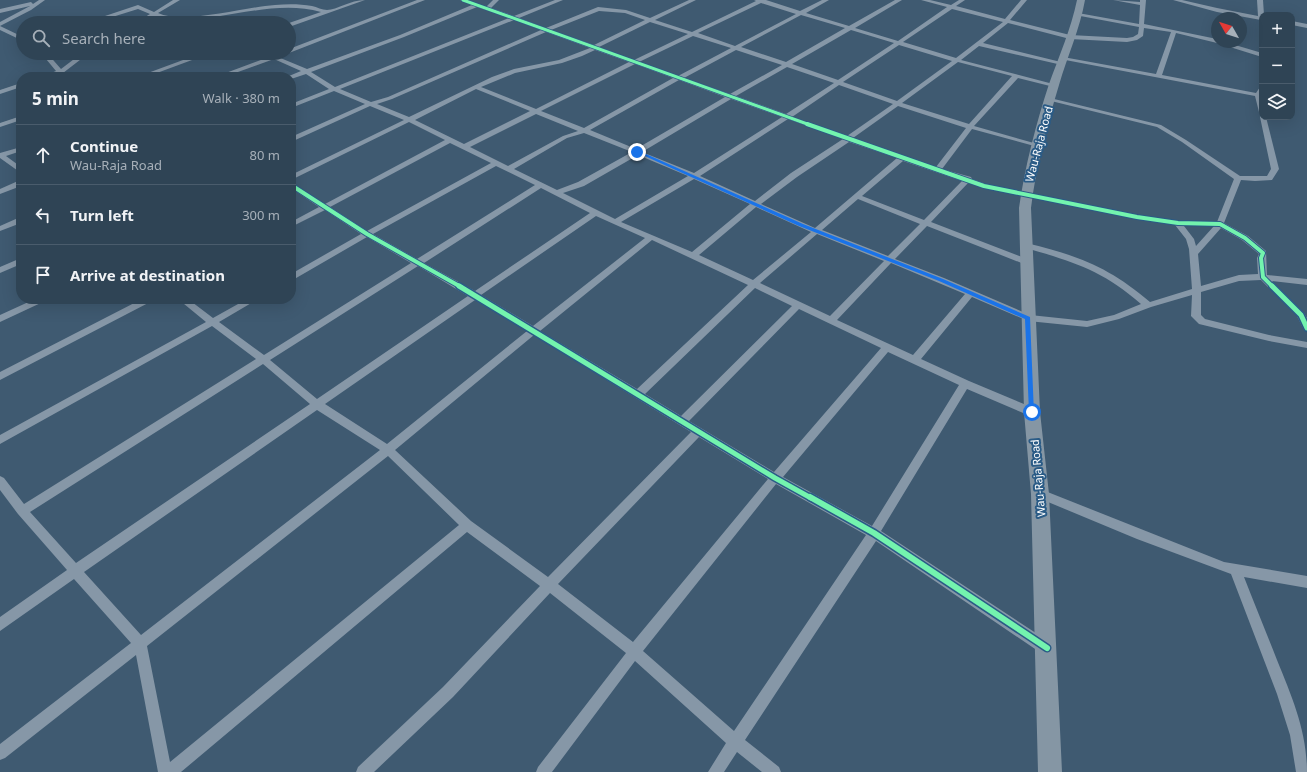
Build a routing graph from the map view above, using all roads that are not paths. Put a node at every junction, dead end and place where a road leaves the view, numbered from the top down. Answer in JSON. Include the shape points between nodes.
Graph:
{"nodes":[{"id":1,"x":177,"y":0,"type":"edge"},
{"id":2,"x":362,"y":0,"type":"edge"},
{"id":3,"x":422,"y":0,"type":"edge"},
{"id":4,"x":463,"y":0,"type":"edge"},
{"id":5,"x":496,"y":0,"type":"edge"},
{"id":6,"x":541,"y":0,"type":"edge"},
{"id":7,"x":560,"y":0,"type":"edge"},
{"id":8,"x":693,"y":0,"type":"edge"},
{"id":9,"x":760,"y":0,"type":"edge"},
{"id":10,"x":826,"y":0,"type":"edge"},
{"id":11,"x":899,"y":0,"type":"edge"},
{"id":12,"x":924,"y":0,"type":"edge"},
{"id":13,"x":962,"y":0,"type":"edge"},
{"id":14,"x":1024,"y":0,"type":"edge"},
{"id":15,"x":1116,"y":0,"type":"edge"},
{"id":16,"x":1176,"y":0,"type":"edge"},
{"id":17,"x":1260,"y":0,"type":"edge"},
{"id":18,"x":40,"y":1,"type":"edge"},
{"id":19,"x":1142,"y":2,"type":"edge"},
{"id":20,"x":549,"y":4,"type":"junction"},
{"id":21,"x":477,"y":5,"type":"junction"},
{"id":22,"x":952,"y":7,"type":"junction"},
{"id":23,"x":487,"y":8,"type":"junction"},
{"id":24,"x":1080,"y":8,"type":"edge"},
{"id":25,"x":0,"y":11,"type":"edge"},
{"id":26,"x":326,"y":12,"type":"junction"},
{"id":27,"x":1261,"y":12,"type":"edge"},
{"id":28,"x":802,"y":13,"type":"junction"},
{"id":29,"x":156,"y":14,"type":"junction"},
{"id":30,"x":221,"y":15,"type":"joint"},
{"id":31,"x":109,"y":16,"type":"edge"},
{"id":32,"x":152,"y":16,"type":"edge"},
{"id":33,"x":160,"y":16,"type":"edge"},
{"id":34,"x":208,"y":16,"type":"edge"},
{"id":35,"x":1259,"y":17,"type":"edge"},
{"id":36,"x":512,"y":18,"type":"junction"},
{"id":37,"x":650,"y":20,"type":"junction"},
{"id":38,"x":1006,"y":22,"type":"junction"},
{"id":39,"x":296,"y":23,"type":"edge"},
{"id":40,"x":0,"y":24,"type":"edge"},
{"id":41,"x":1295,"y":24,"type":"edge"},
{"id":42,"x":1142,"y":26,"type":"junction"},
{"id":43,"x":1307,"y":26,"type":"edge"},
{"id":44,"x":0,"y":28,"type":"edge"},
{"id":45,"x":850,"y":28,"type":"junction"},
{"id":46,"x":547,"y":30,"type":"junction"},
{"id":47,"x":1174,"y":31,"type":"junction"},
{"id":48,"x":692,"y":34,"type":"junction"},
{"id":49,"x":16,"y":35,"type":"edge"},
{"id":50,"x":1070,"y":37,"type":"junction"},
{"id":51,"x":1211,"y":40,"type":"edge"},
{"id":52,"x":898,"y":42,"type":"junction"},
{"id":53,"x":978,"y":44,"type":"junction"},
{"id":54,"x":296,"y":48,"type":"edge"},
{"id":55,"x":595,"y":48,"type":"junction"},
{"id":56,"x":735,"y":48,"type":"junction"},
{"id":57,"x":1238,"y":48,"type":"edge"},
{"id":58,"x":1259,"y":54,"type":"edge"},
{"id":59,"x":49,"y":60,"type":"edge"},
{"id":60,"x":77,"y":60,"type":"edge"},
{"id":61,"x":188,"y":60,"type":"edge"},
{"id":62,"x":266,"y":60,"type":"edge"},
{"id":63,"x":281,"y":60,"type":"edge"},
{"id":64,"x":956,"y":60,"type":"junction"},
{"id":65,"x":1062,"y":61,"type":"junction"},
{"id":66,"x":634,"y":62,"type":"junction"},
{"id":67,"x":786,"y":64,"type":"junction"},
{"id":68,"x":306,"y":71,"type":"junction"},
{"id":69,"x":58,"y":72,"type":"edge"},
{"id":70,"x":62,"y":72,"type":"edge"},
{"id":71,"x":154,"y":72,"type":"edge"},
{"id":72,"x":232,"y":72,"type":"edge"},
{"id":73,"x":296,"y":75,"type":"edge"},
{"id":74,"x":1016,"y":76,"type":"junction"},
{"id":75,"x":1158,"y":77,"type":"junction"},
{"id":76,"x":678,"y":78,"type":"junction"},
{"id":77,"x":837,"y":83,"type":"junction"},
{"id":78,"x":16,"y":86,"type":"edge"},
{"id":79,"x":476,"y":87,"type":"junction"},
{"id":80,"x":334,"y":89,"type":"junction"},
{"id":81,"x":1,"y":91,"type":"edge"},
{"id":82,"x":16,"y":91,"type":"edge"},
{"id":83,"x":1052,"y":93,"type":"junction"},
{"id":84,"x":1258,"y":95,"type":"joint"},
{"id":85,"x":731,"y":97,"type":"junction"},
{"id":86,"x":1259,"y":99,"type":"edge"},
{"id":87,"x":296,"y":104,"type":"edge"},
{"id":88,"x":370,"y":104,"type":"junction"},
{"id":89,"x":898,"y":104,"type":"junction"},
{"id":90,"x":536,"y":111,"type":"junction"},
{"id":91,"x":788,"y":117,"type":"junction"},
{"id":92,"x":16,"y":120,"type":"edge"},
{"id":93,"x":410,"y":120,"type":"junction"},
{"id":94,"x":1264,"y":120,"type":"edge"},
{"id":95,"x":0,"y":125,"type":"edge"},
{"id":96,"x":970,"y":127,"type":"junction"},
{"id":97,"x":584,"y":131,"type":"junction"},
{"id":98,"x":296,"y":138,"type":"edge"},
{"id":99,"x":848,"y":139,"type":"junction"},
{"id":100,"x":450,"y":140,"type":"junction"},
{"id":101,"x":1038,"y":145,"type":"junction"},
{"id":102,"x":464,"y":147,"type":"junction"},
{"id":103,"x":16,"y":150,"type":"edge"},
{"id":104,"x":637,"y":152,"type":"junction"},
{"id":105,"x":0,"y":156,"type":"edge"},
{"id":106,"x":902,"y":158,"type":"junction"},
{"id":107,"x":496,"y":163,"type":"junction"},
{"id":108,"x":16,"y":167,"type":"edge"},
{"id":109,"x":508,"y":169,"type":"junction"},
{"id":110,"x":938,"y":170,"type":"junction"},
{"id":111,"x":296,"y":176,"type":"edge"},
{"id":112,"x":693,"y":177,"type":"junction"},
{"id":113,"x":1238,"y":178,"type":"junction"},
{"id":114,"x":968,"y":179,"type":"junction"},
{"id":115,"x":16,"y":185,"type":"edge"},
{"id":116,"x":541,"y":185,"type":"junction"},
{"id":117,"x":296,"y":188,"type":"edge"},
{"id":118,"x":0,"y":192,"type":"edge"},
{"id":119,"x":557,"y":193,"type":"junction"},
{"id":120,"x":1026,"y":195,"type":"junction"},
{"id":121,"x":856,"y":196,"type":"junction"},
{"id":122,"x":754,"y":205,"type":"junction"},
{"id":123,"x":326,"y":207,"type":"junction"},
{"id":124,"x":596,"y":212,"type":"junction"},
{"id":125,"x":16,"y":222,"type":"edge"},
{"id":126,"x":296,"y":222,"type":"edge"},
{"id":127,"x":615,"y":222,"type":"junction"},
{"id":128,"x":926,"y":223,"type":"junction"},
{"id":129,"x":1178,"y":223,"type":"junction"},
{"id":130,"x":1220,"y":224,"type":"junction"},
{"id":131,"x":0,"y":229,"type":"edge"},
{"id":132,"x":815,"y":231,"type":"junction"},
{"id":133,"x":367,"y":234,"type":"junction"},
{"id":134,"x":651,"y":237,"type":"junction"},
{"id":135,"x":1026,"y":245,"type":"junction"},
{"id":136,"x":694,"y":255,"type":"junction"},
{"id":137,"x":1193,"y":255,"type":"junction"},
{"id":138,"x":888,"y":260,"type":"junction"},
{"id":139,"x":1027,"y":262,"type":"junction"},
{"id":140,"x":16,"y":263,"type":"edge"},
{"id":141,"x":417,"y":263,"type":"junction"},
{"id":142,"x":0,"y":270,"type":"edge"},
{"id":143,"x":296,"y":275,"type":"edge"},
{"id":144,"x":1263,"y":277,"type":"junction"},
{"id":145,"x":1307,"y":282,"type":"edge"},
{"id":146,"x":754,"y":284,"type":"junction"},
{"id":147,"x":1197,"y":290,"type":"junction"},
{"id":148,"x":971,"y":293,"type":"junction"},
{"id":149,"x":476,"y":296,"type":"junction"},
{"id":150,"x":32,"y":304,"type":"edge"},
{"id":151,"x":139,"y":304,"type":"edge"},
{"id":152,"x":189,"y":304,"type":"edge"},
{"id":153,"x":245,"y":304,"type":"edge"},
{"id":154,"x":799,"y":304,"type":"junction"},
{"id":155,"x":1148,"y":305,"type":"junction"},
{"id":156,"x":1028,"y":318,"type":"junction"},
{"id":157,"x":0,"y":319,"type":"edge"},
{"id":158,"x":832,"y":320,"type":"junction"},
{"id":159,"x":214,"y":322,"type":"junction"},
{"id":160,"x":1307,"y":330,"type":"edge"},
{"id":161,"x":533,"y":331,"type":"junction"},
{"id":162,"x":1305,"y":344,"type":"edge"},
{"id":163,"x":886,"y":347,"type":"junction"},
{"id":164,"x":263,"y":360,"type":"junction"},
{"id":165,"x":915,"y":360,"type":"junction"},
{"id":166,"x":0,"y":376,"type":"edge"},
{"id":167,"x":965,"y":384,"type":"junction"},
{"id":168,"x":638,"y":394,"type":"junction"},
{"id":169,"x":318,"y":405,"type":"junction"},
{"id":170,"x":1032,"y":412,"type":"junction"},
{"id":171,"x":682,"y":421,"type":"junction"},
{"id":172,"x":698,"y":431,"type":"junction"},
{"id":173,"x":0,"y":440,"type":"edge"},
{"id":174,"x":388,"y":450,"type":"junction"},
{"id":175,"x":775,"y":478,"type":"junction"},
{"id":176,"x":0,"y":481,"type":"edge"},
{"id":177,"x":1040,"y":494,"type":"junction"},
{"id":178,"x":22,"y":511,"type":"junction"},
{"id":179,"x":467,"y":525,"type":"junction"},
{"id":180,"x":874,"y":533,"type":"junction"},
{"id":181,"x":1234,"y":570,"type":"junction"},
{"id":182,"x":75,"y":571,"type":"junction"},
{"id":183,"x":1307,"y":582,"type":"edge"},
{"id":184,"x":550,"y":584,"type":"junction"},
{"id":185,"x":0,"y":625,"type":"edge"},
{"id":186,"x":140,"y":643,"type":"junction"},
{"id":187,"x":1047,"y":648,"type":"junction"},
{"id":188,"x":634,"y":651,"type":"junction"},
{"id":189,"x":736,"y":742,"type":"junction"},
{"id":190,"x":0,"y":753,"type":"edge"},
{"id":191,"x":165,"y":772,"type":"edge"},
{"id":192,"x":170,"y":772,"type":"edge"},
{"id":193,"x":363,"y":772,"type":"edge"},
{"id":194,"x":543,"y":772,"type":"edge"},
{"id":195,"x":715,"y":772,"type":"edge"},
{"id":196,"x":774,"y":772,"type":"edge"},
{"id":197,"x":1050,"y":772,"type":"edge"},
{"id":198,"x":1303,"y":772,"type":"edge"}],
"edges":[{"from":1,"to":29,"type":"street"},
{"from":2,"to":26,"type":"street"},
{"from":3,"to":54,"type":"street"},
{"from":4,"to":21,"type":"street"},
{"from":5,"to":23,"type":"street"},
{"from":6,"to":20,"type":"street"},
{"from":7,"to":20,"type":"street"},
{"from":8,"to":37,"type":"street"},
{"from":9,"to":28,"type":"street"},
{"from":9,"to":48,"type":"street"},
{"from":10,"to":28,"type":"street"},
{"from":11,"to":45,"type":"street"},
{"from":12,"to":22,"type":"street"},
{"from":13,"to":22,"type":"street"},
{"from":14,"to":38,"type":"street"},
{"from":15,"to":19,"type":"street"},
{"from":16,"to":35,"type":"street"},
{"from":17,"to":27,"type":"street"},
{"from":18,"to":25,"type":"street"},
{"from":18,"to":40,"type":"street"},
{"from":19,"to":42,"type":"street"},
{"from":20,"to":36,"type":"street"},
{"from":21,"to":23,"type":"street"},
{"from":21,"to":68,"type":"street"},
{"from":22,"to":38,"type":"street"},
{"from":22,"to":52,"type":"street"},
{"from":23,"to":36,"type":"street"},
{"from":24,"to":42,"type":"street"},
{"from":24,"to":50,"type":"main road","name":"Wau-Raja Road"},
{"from":26,"to":30,"type":"street","via":[[316,4],[298,2],[274,4]]},
{"from":26,"to":39,"type":"street"},
{"from":28,"to":45,"type":"street"},
{"from":28,"to":56,"type":"street"},
{"from":29,"to":31,"type":"street","via":[[138,7]]},
{"from":29,"to":32,"type":"street"},
{"from":29,"to":33,"type":"street"},
{"from":30,"to":34,"type":"street"},
{"from":36,"to":46,"type":"street"},
{"from":36,"to":80,"type":"street"},
{"from":37,"to":46,"type":"street","via":[[615,9],[598,9]]},
{"from":37,"to":48,"type":"street"},
{"from":37,"to":55,"type":"street"},
{"from":38,"to":50,"type":"street"},
{"from":38,"to":53,"type":"street"},
{"from":41,"to":43,"type":"street"},
{"from":42,"to":47,"type":"street"},
{"from":42,"to":50,"type":"street","via":[[1141,34],[1135,39]]},
{"from":44,"to":49,"type":"street"},
{"from":45,"to":52,"type":"street"},
{"from":45,"to":67,"type":"street"},
{"from":46,"to":55,"type":"street"},
{"from":46,"to":88,"type":"street","via":[[396,96]]},
{"from":47,"to":51,"type":"street"},
{"from":47,"to":75,"type":"street"},
{"from":48,"to":56,"type":"street"},
{"from":48,"to":66,"type":"street"},
{"from":50,"to":65,"type":"main road","name":"Wau-Raja Road"},
{"from":52,"to":64,"type":"street"},
{"from":52,"to":77,"type":"street"},
{"from":53,"to":64,"type":"street"},
{"from":53,"to":65,"type":"street"},
{"from":55,"to":66,"type":"street"},
{"from":55,"to":79,"type":"street","via":[[560,62],[514,70]]},
{"from":56,"to":67,"type":"street"},
{"from":56,"to":76,"type":"street"},
{"from":57,"to":58,"type":"street"},
{"from":59,"to":69,"type":"street"},
{"from":60,"to":70,"type":"street"},
{"from":61,"to":71,"type":"street"},
{"from":62,"to":72,"type":"street"},
{"from":63,"to":68,"type":"street"},
{"from":64,"to":74,"type":"street"},
{"from":64,"to":89,"type":"street"},
{"from":65,"to":75,"type":"street"},
{"from":65,"to":83,"type":"main road","name":"Wau-Raja Road"},
{"from":66,"to":76,"type":"street"},
{"from":66,"to":90,"type":"street"},
{"from":67,"to":77,"type":"street"},
{"from":67,"to":85,"type":"street"},
{"from":68,"to":73,"type":"street"},
{"from":68,"to":80,"type":"street"},
{"from":74,"to":83,"type":"street"},
{"from":74,"to":96,"type":"street"},
{"from":75,"to":84,"type":"street"},
{"from":76,"to":85,"type":"street"},
{"from":76,"to":97,"type":"street"},
{"from":77,"to":89,"type":"street"},
{"from":77,"to":91,"type":"street"},
{"from":78,"to":81,"type":"street"},
{"from":79,"to":90,"type":"street"},
{"from":79,"to":93,"type":"street"},
{"from":80,"to":87,"type":"street"},
{"from":80,"to":88,"type":"street"},
{"from":81,"to":82,"type":"street"},
{"from":83,"to":101,"type":"main road","name":"Wau-Raja Road"},
{"from":83,"to":113,"type":"street","via":[[1159,126],[1180,137]]},
{"from":84,"to":86,"type":"street"},
{"from":85,"to":91,"type":"street"},
{"from":85,"to":104,"type":"street"},
{"from":88,"to":93,"type":"street"},
{"from":88,"to":98,"type":"street"},
{"from":89,"to":96,"type":"street"},
{"from":89,"to":99,"type":"street"},
{"from":90,"to":97,"type":"street"},
{"from":90,"to":102,"type":"street"},
{"from":91,"to":99,"type":"street"},
{"from":91,"to":112,"type":"street"},
{"from":92,"to":95,"type":"street"},
{"from":93,"to":100,"type":"street"},
{"from":93,"to":111,"type":"street"},
{"from":94,"to":113,"type":"street","via":[[1275,169],[1269,178]]},
{"from":96,"to":101,"type":"street"},
{"from":96,"to":110,"type":"street"},
{"from":97,"to":104,"type":"street"},
{"from":97,"to":109,"type":"street","via":[[565,137]]},
{"from":99,"to":106,"type":"street"},
{"from":99,"to":122,"type":"street","via":[[813,161]]},
{"from":100,"to":102,"type":"street"},
{"from":100,"to":123,"type":"street"},
{"from":101,"to":120,"type":"main road","name":"Wau-Raja Road"},
{"from":102,"to":107,"type":"street"},
{"from":103,"to":105,"type":"street"},
{"from":104,"to":112,"type":"street"},
{"from":104,"to":119,"type":"street","via":[[590,180]]},
{"from":105,"to":108,"type":"street"},
{"from":106,"to":110,"type":"street"},
{"from":106,"to":121,"type":"street"},
{"from":107,"to":109,"type":"street"},
{"from":107,"to":133,"type":"street"},
{"from":109,"to":116,"type":"street"},
{"from":110,"to":114,"type":"street"},
{"from":112,"to":122,"type":"street"},
{"from":112,"to":127,"type":"street"},
{"from":113,"to":130,"type":"street"},
{"from":114,"to":120,"type":"street","via":[[993,188]]},
{"from":114,"to":128,"type":"street"},
{"from":115,"to":118,"type":"street"},
{"from":116,"to":119,"type":"street"},
{"from":116,"to":141,"type":"street"},
{"from":117,"to":123,"type":"street"},
{"from":119,"to":124,"type":"street"},
{"from":120,"to":129,"type":"street"},
{"from":120,"to":135,"type":"main road","name":"Wau-Raja Road"},
{"from":121,"to":128,"type":"street"},
{"from":121,"to":132,"type":"street"},
{"from":122,"to":132,"type":"street"},
{"from":122,"to":136,"type":"street"},
{"from":123,"to":126,"type":"street"},
{"from":123,"to":133,"type":"street"},
{"from":124,"to":127,"type":"street"},
{"from":124,"to":149,"type":"street"},
{"from":125,"to":131,"type":"street"},
{"from":127,"to":134,"type":"street"},
{"from":128,"to":138,"type":"street"},
{"from":128,"to":139,"type":"street"},
{"from":129,"to":130,"type":"street"},
{"from":129,"to":137,"type":"street","via":[[1190,241]]},
{"from":130,"to":137,"type":"street"},
{"from":130,"to":144,"type":"street","via":[[1245,238],[1263,253]]},
{"from":132,"to":138,"type":"street"},
{"from":132,"to":146,"type":"street"},
{"from":133,"to":141,"type":"street"},
{"from":133,"to":143,"type":"street"},
{"from":134,"to":136,"type":"street"},
{"from":134,"to":161,"type":"street"},
{"from":135,"to":139,"type":"main road","name":"Wau-Raja Road"},
{"from":135,"to":155,"type":"street","via":[[1100,270]]},
{"from":136,"to":146,"type":"street"},
{"from":137,"to":147,"type":"street"},
{"from":138,"to":148,"type":"street"},
{"from":138,"to":158,"type":"street"},
{"from":139,"to":156,"type":"main road","name":"Wau-Raja Road"},
{"from":140,"to":142,"type":"street"},
{"from":141,"to":149,"type":"street"},
{"from":141,"to":164,"type":"street"},
{"from":144,"to":145,"type":"street"},
{"from":144,"to":147,"type":"street","via":[[1239,278]]},
{"from":144,"to":160,"type":"street","via":[[1301,315]]},
{"from":146,"to":154,"type":"street"},
{"from":146,"to":168,"type":"street"},
{"from":147,"to":155,"type":"street"},
{"from":147,"to":162,"type":"street","via":[[1196,316],[1202,322]]},
{"from":148,"to":156,"type":"street"},
{"from":148,"to":165,"type":"street"},
{"from":149,"to":161,"type":"street"},
{"from":149,"to":169,"type":"street"},
{"from":150,"to":157,"type":"street"},
{"from":151,"to":166,"type":"street"},
{"from":152,"to":159,"type":"street"},
{"from":153,"to":159,"type":"street"},
{"from":154,"to":158,"type":"street"},
{"from":154,"to":171,"type":"street"},
{"from":155,"to":156,"type":"street","via":[[1087,324]]},
{"from":156,"to":170,"type":"main road","name":"Wau-Raja Road"},
{"from":158,"to":163,"type":"street"},
{"from":159,"to":164,"type":"street"},
{"from":159,"to":173,"type":"street"},
{"from":160,"to":162,"type":"street"},
{"from":161,"to":168,"type":"street"},
{"from":161,"to":174,"type":"street"},
{"from":163,"to":165,"type":"street"},
{"from":163,"to":175,"type":"street"},
{"from":164,"to":169,"type":"street"},
{"from":164,"to":178,"type":"street"},
{"from":165,"to":167,"type":"street"},
{"from":167,"to":170,"type":"street"},
{"from":167,"to":180,"type":"street"},
{"from":168,"to":171,"type":"street"},
{"from":169,"to":174,"type":"street"},
{"from":169,"to":182,"type":"street"},
{"from":170,"to":177,"type":"main road","name":"Wau-Raja Road"},
{"from":171,"to":172,"type":"street"},
{"from":172,"to":175,"type":"street"},
{"from":172,"to":184,"type":"street"},
{"from":174,"to":179,"type":"street"},
{"from":174,"to":186,"type":"street"},
{"from":175,"to":180,"type":"street"},
{"from":175,"to":188,"type":"street"},
{"from":176,"to":178,"type":"street"},
{"from":177,"to":181,"type":"street"},
{"from":177,"to":187,"type":"main road","name":"Wau-Raja Road"},
{"from":178,"to":182,"type":"street"},
{"from":179,"to":184,"type":"street"},
{"from":179,"to":192,"type":"street"},
{"from":180,"to":187,"type":"street"},
{"from":180,"to":189,"type":"street"},
{"from":181,"to":183,"type":"street"},
{"from":181,"to":198,"type":"street","via":[[1284,694],[1297,734]]},
{"from":182,"to":185,"type":"street"},
{"from":182,"to":186,"type":"street"},
{"from":184,"to":188,"type":"street"},
{"from":184,"to":193,"type":"street","via":[[448,692]]},
{"from":186,"to":190,"type":"street"},
{"from":186,"to":191,"type":"street"},
{"from":187,"to":197,"type":"main road","name":"Wau-Raja Road"},
{"from":188,"to":189,"type":"street"},
{"from":188,"to":194,"type":"street"},
{"from":189,"to":195,"type":"street"},
{"from":189,"to":196,"type":"street"}]}
